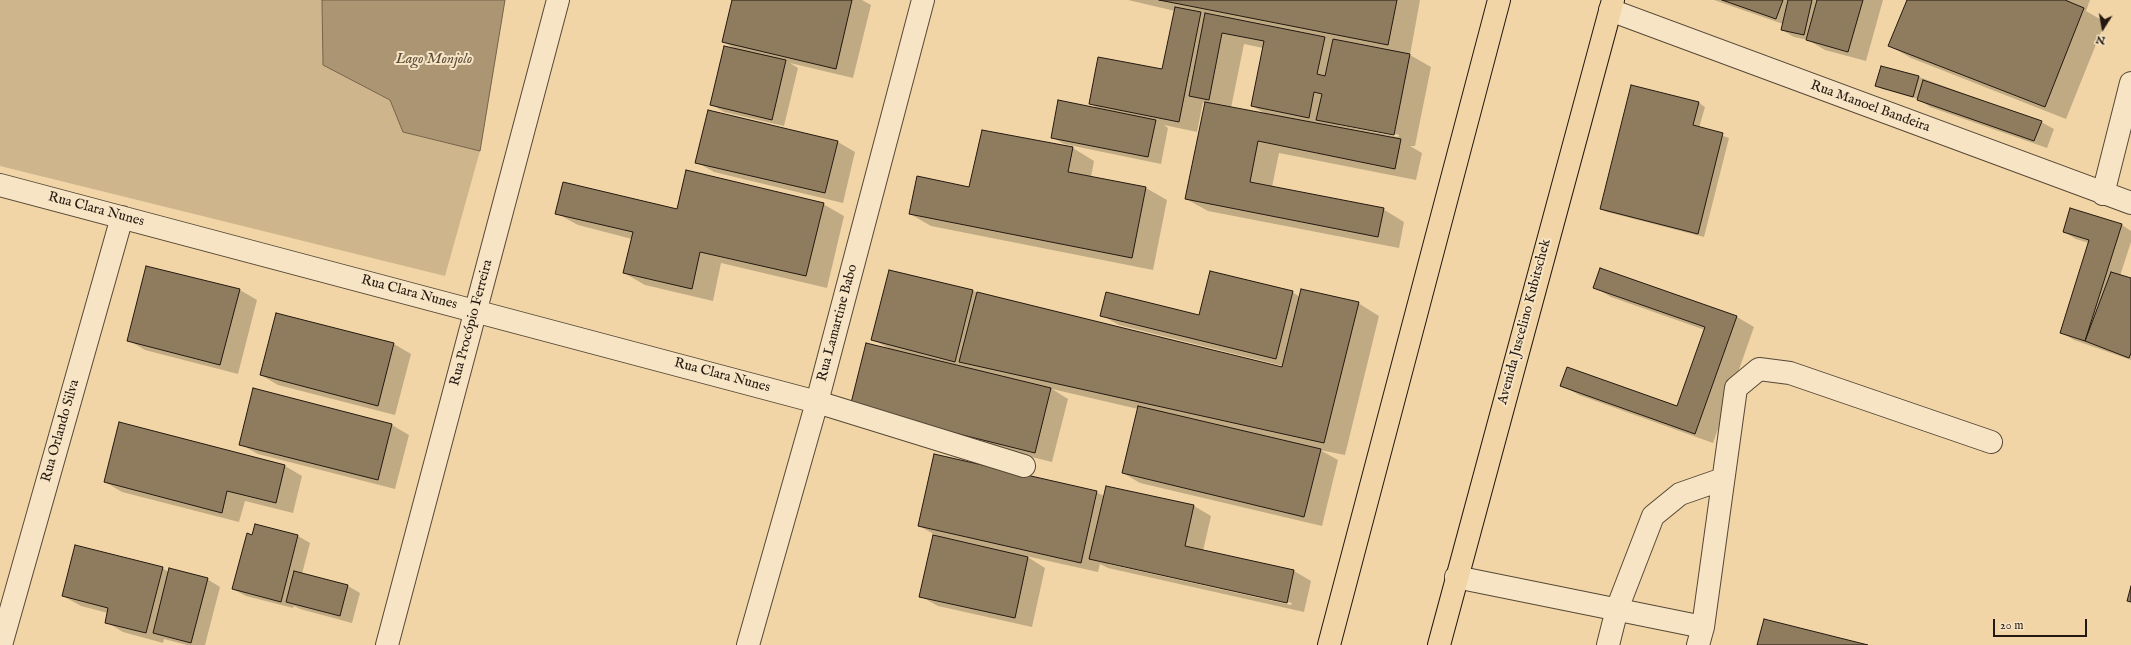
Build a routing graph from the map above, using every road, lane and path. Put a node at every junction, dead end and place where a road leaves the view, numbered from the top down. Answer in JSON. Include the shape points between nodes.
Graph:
{"nodes":[{"id":1,"x":558,"y":0,"type":"edge"},
{"id":2,"x":923,"y":0,"type":"edge"},
{"id":3,"x":1499,"y":0,"type":"edge"},
{"id":4,"x":1611,"y":5,"type":"edge"},
{"id":5,"x":2131,"y":83,"type":"edge"},
{"id":6,"x":0,"y":186,"type":"edge"},
{"id":7,"x":2103,"y":194,"type":"junction"},
{"id":8,"x":2131,"y":203,"type":"edge"},
{"id":9,"x":122,"y":217,"type":"junction"},
{"id":10,"x":476,"y":311,"type":"junction"},
{"id":11,"x":817,"y":402,"type":"junction"},
{"id":12,"x":1992,"y":442,"type":"dead end"},
{"id":13,"x":1024,"y":466,"type":"dead end"},
{"id":14,"x":1723,"y":479,"type":"junction"},
{"id":15,"x":1456,"y":577,"type":"junction"},
{"id":16,"x":1617,"y":609,"type":"junction"},
{"id":17,"x":1701,"y":636,"type":"edge"},
{"id":18,"x":1,"y":645,"type":"edge"},
{"id":19,"x":387,"y":645,"type":"edge"},
{"id":20,"x":748,"y":645,"type":"edge"},
{"id":21,"x":1329,"y":645,"type":"edge"},
{"id":22,"x":1439,"y":645,"type":"edge"},
{"id":23,"x":1608,"y":645,"type":"edge"}],
"edges":[{"from":1,"to":10,"type":"street","name":"Rua Procópio Ferreira"},
{"from":2,"to":11,"type":"street","name":"Rua Lamartine Babo"},
{"from":3,"to":21,"type":"main road"},
{"from":4,"to":7,"type":"street","name":"Rua Manoel Bandeira"},
{"from":4,"to":15,"type":"main road","name":"Avenida Juscelino Kubitschek"},
{"from":5,"to":7,"type":"street"},
{"from":6,"to":9,"type":"street","name":"Rua Clara Nunes"},
{"from":7,"to":8,"type":"street","name":"Rua Manoel Bandeira"},
{"from":9,"to":10,"type":"street","name":"Rua Clara Nunes"},
{"from":9,"to":18,"type":"street","name":"Rua Orlando Silva"},
{"from":10,"to":11,"type":"street","name":"Rua Clara Nunes"},
{"from":10,"to":19,"type":"street","name":"Rua Procópio Ferreira"},
{"from":11,"to":13,"type":"street","name":"Rua Clara Nunes"},
{"from":11,"to":20,"type":"street","name":"Rua Lamartine Babo"},
{"from":12,"to":14,"type":"street","via":[[1790,373],[1759,368],[1736,388]]},
{"from":14,"to":16,"type":"street","via":[[1680,494],[1653,516]]},
{"from":14,"to":17,"type":"street"},
{"from":15,"to":16,"type":"street"},
{"from":15,"to":22,"type":"main road","name":"Avenida Juscelino Kubitschek"},
{"from":16,"to":17,"type":"street"},
{"from":16,"to":23,"type":"street"}]}
